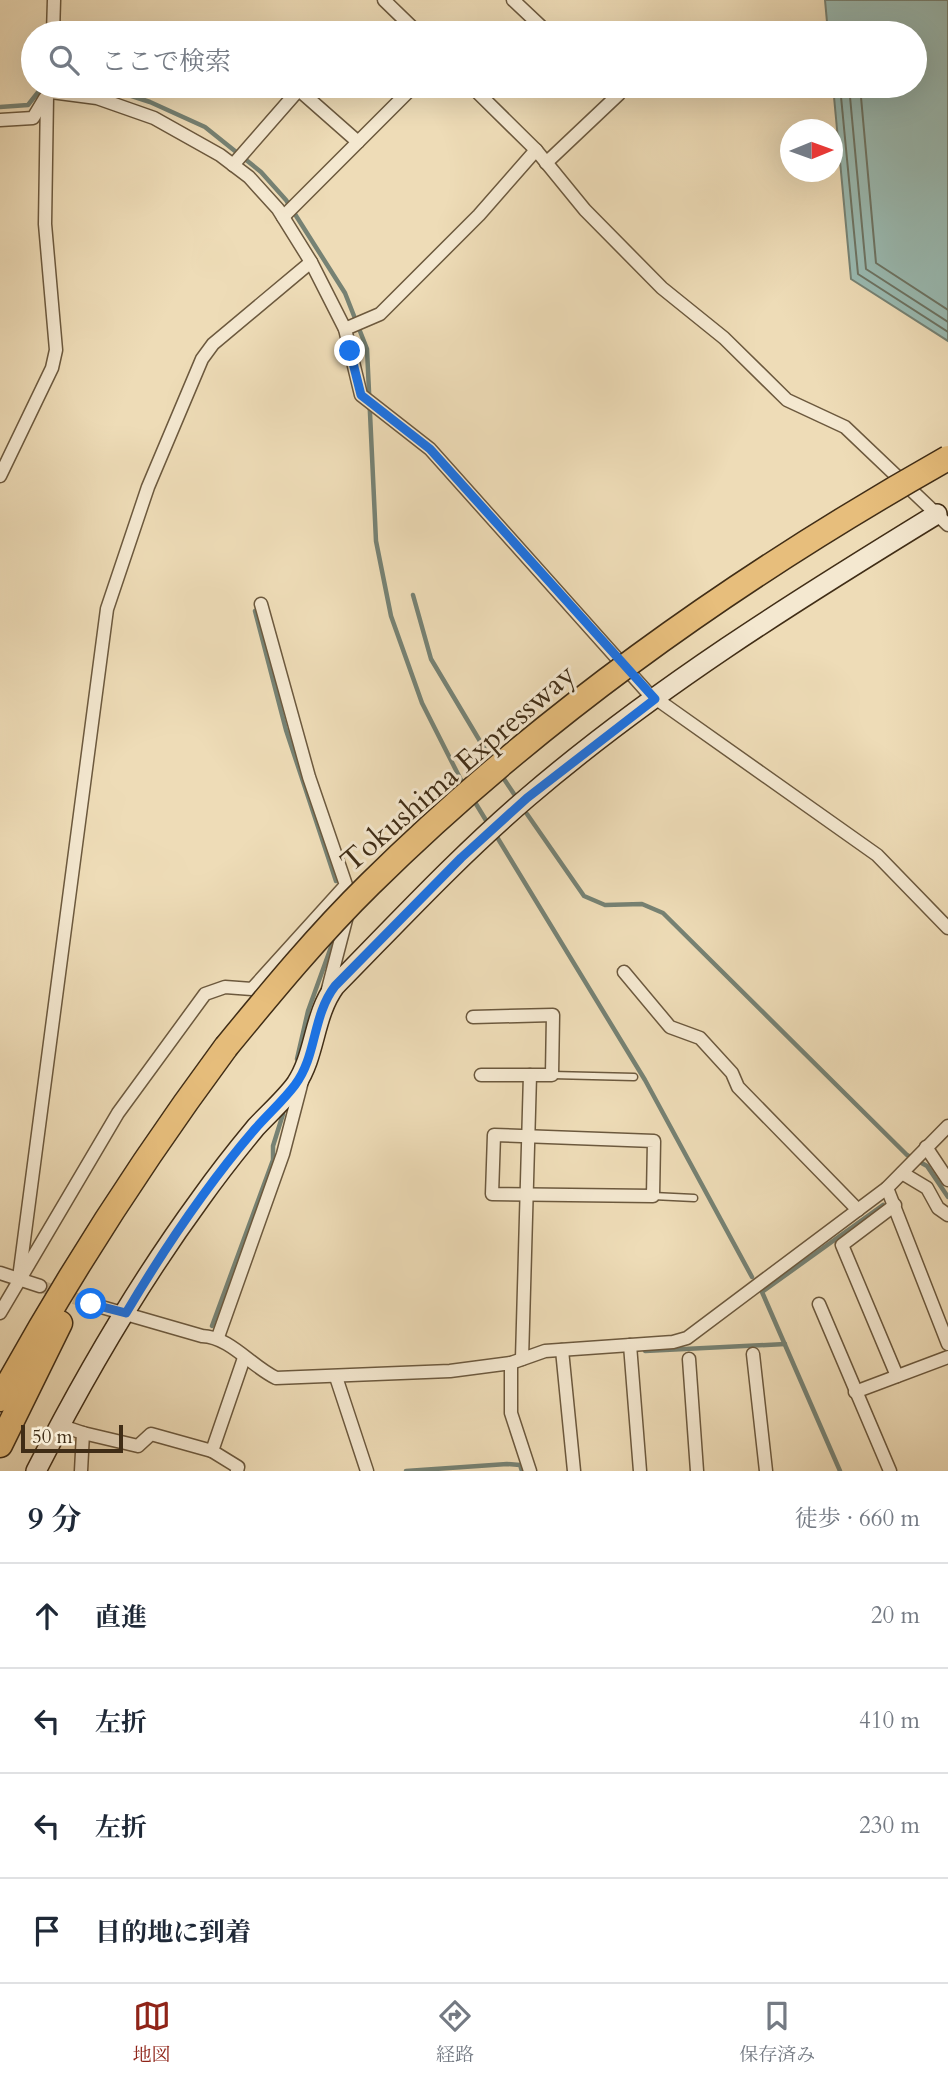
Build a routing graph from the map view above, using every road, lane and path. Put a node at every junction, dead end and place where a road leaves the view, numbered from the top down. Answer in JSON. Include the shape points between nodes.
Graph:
{"nodes":[{"id":1,"x":54,"y":0,"type":"edge"},
{"id":2,"x":384,"y":0,"type":"edge"},
{"id":3,"x":513,"y":0,"type":"edge"},
{"id":4,"x":53,"y":21,"type":"edge"},
{"id":5,"x":406,"y":21,"type":"edge"},
{"id":6,"x":535,"y":21,"type":"edge"},
{"id":7,"x":45,"y":98,"type":"edge"},
{"id":8,"x":49,"y":98,"type":"edge"},
{"id":9,"x":97,"y":98,"type":"edge"},
{"id":10,"x":291,"y":98,"type":"edge"},
{"id":11,"x":311,"y":98,"type":"edge"},
{"id":12,"x":402,"y":98,"type":"edge"},
{"id":13,"x":483,"y":98,"type":"edge"},
{"id":14,"x":615,"y":98,"type":"edge"},
{"id":15,"x":0,"y":120,"type":"edge"},
{"id":16,"x":358,"y":142,"type":"junction"},
{"id":17,"x":536,"y":150,"type":"junction"},
{"id":18,"x":546,"y":163,"type":"junction"},
{"id":19,"x":233,"y":165,"type":"junction"},
{"id":20,"x":283,"y":217,"type":"junction"},
{"id":21,"x":311,"y":262,"type":"junction"},
{"id":22,"x":349,"y":328,"type":"junction"},
{"id":23,"x":948,"y":458,"type":"edge"},
{"id":24,"x":0,"y":476,"type":"edge"},
{"id":25,"x":942,"y":520,"type":"edge"},
{"id":26,"x":261,"y":604,"type":"dead end"},
{"id":27,"x":655,"y":699,"type":"junction"},
{"id":28,"x":346,"y":885,"type":"junction"},
{"id":29,"x":948,"y":928,"type":"edge"},
{"id":30,"x":624,"y":972,"type":"dead end"},
{"id":31,"x":325,"y":999,"type":"junction"},
{"id":32,"x":473,"y":1017,"type":"dead end"},
{"id":33,"x":304,"y":1069,"type":"junction"},
{"id":34,"x":481,"y":1075,"type":"dead end"},
{"id":35,"x":530,"y":1075,"type":"junction"},
{"id":36,"x":552,"y":1075,"type":"junction"},
{"id":37,"x":634,"y":1077,"type":"dead end"},
{"id":38,"x":172,"y":1121,"type":"junction"},
{"id":39,"x":948,"y":1126,"type":"edge"},
{"id":40,"x":527,"y":1136,"type":"junction"},
{"id":41,"x":918,"y":1155,"type":"junction"},
{"id":42,"x":902,"y":1173,"type":"junction"},
{"id":43,"x":948,"y":1181,"type":"edge"},
{"id":44,"x":887,"y":1188,"type":"junction"},
{"id":45,"x":525,"y":1194,"type":"junction"},
{"id":46,"x":653,"y":1196,"type":"junction"},
{"id":47,"x":694,"y":1198,"type":"dead end"},
{"id":48,"x":895,"y":1205,"type":"junction"},
{"id":49,"x":858,"y":1210,"type":"junction"},
{"id":50,"x":948,"y":1215,"type":"edge"},
{"id":51,"x":0,"y":1273,"type":"edge"},
{"id":52,"x":19,"y":1278,"type":"junction"},
{"id":53,"x":40,"y":1286,"type":"tunnel mouth"},
{"id":54,"x":91,"y":1304,"type":"tunnel mouth"},
{"id":55,"x":819,"y":1304,"type":"dead end"},
{"id":56,"x":0,"y":1313,"type":"edge"},
{"id":57,"x":126,"y":1313,"type":"junction"},
{"id":58,"x":218,"y":1336,"type":"junction"},
{"id":59,"x":948,"y":1344,"type":"edge"},
{"id":60,"x":630,"y":1345,"type":"junction"},
{"id":61,"x":562,"y":1350,"type":"junction"},
{"id":62,"x":752,"y":1354,"type":"dead end"},
{"id":63,"x":948,"y":1357,"type":"edge"},
{"id":64,"x":244,"y":1359,"type":"junction"},
{"id":65,"x":688,"y":1359,"type":"dead end"},
{"id":66,"x":516,"y":1361,"type":"junction"},
{"id":67,"x":897,"y":1376,"type":"junction"},
{"id":68,"x":336,"y":1377,"type":"junction"},
{"id":69,"x":855,"y":1392,"type":"junction"},
{"id":70,"x":0,"y":1399,"type":"edge"},
{"id":71,"x":60,"y":1425,"type":"junction"},
{"id":72,"x":83,"y":1433,"type":"junction"},
{"id":73,"x":0,"y":1445,"type":"edge"},
{"id":74,"x":212,"y":1451,"type":"junction"},
{"id":75,"x":36,"y":1471,"type":"edge"},
{"id":76,"x":81,"y":1471,"type":"edge"},
{"id":77,"x":237,"y":1471,"type":"edge"},
{"id":78,"x":367,"y":1471,"type":"edge"},
{"id":79,"x":530,"y":1471,"type":"edge"},
{"id":80,"x":574,"y":1471,"type":"edge"},
{"id":81,"x":640,"y":1471,"type":"edge"},
{"id":82,"x":697,"y":1471,"type":"edge"},
{"id":83,"x":766,"y":1471,"type":"edge"},
{"id":84,"x":890,"y":1471,"type":"edge"}],
"edges":[{"from":1,"to":4,"type":"street"},
{"from":2,"to":5,"type":"street"},
{"from":3,"to":6,"type":"street"},
{"from":7,"to":15,"type":"street","via":[[33,118]]},
{"from":8,"to":24,"type":"street","via":[[45,224],[56,350],[52,368]]},
{"from":9,"to":19,"type":"street","via":[[154,118]]},
{"from":10,"to":19,"type":"street"},
{"from":11,"to":16,"type":"street"},
{"from":12,"to":16,"type":"street"},
{"from":13,"to":17,"type":"street"},
{"from":14,"to":18,"type":"street"},
{"from":16,"to":20,"type":"street"},
{"from":17,"to":18,"type":"street"},
{"from":17,"to":22,"type":"street","via":[[380,314]]},
{"from":18,"to":25,"type":"street","via":[[662,288],[724,338],[787,400],[845,427]]},
{"from":19,"to":20,"type":"street"},
{"from":20,"to":21,"type":"street"},
{"from":21,"to":22,"type":"street"},
{"from":21,"to":52,"type":"street","via":[[213,344],[202,359],[148,487],[107,609]]},
{"from":22,"to":27,"type":"street","via":[[361,395],[430,449]]},
{"from":23,"to":38,"type":"highway","name":"Tokushima Expressway","bridge":true,"via":[[774,562],[530,740],[368,886],[286,974]]},
{"from":25,"to":27,"type":"street","via":[[785,607]]},
{"from":26,"to":28,"type":"street","via":[[309,777]]},
{"from":27,"to":29,"type":"street","via":[[877,855]]},
{"from":27,"to":31,"type":"street","via":[[517,807],[461,858]]},
{"from":28,"to":31,"type":"street","via":[[348,920]]},
{"from":28,"to":52,"type":"street","via":[[252,989],[225,987],[205,994],[118,1114]]},
{"from":30,"to":49,"type":"street","via":[[670,1027],[700,1038],[732,1073],[738,1087]]},
{"from":31,"to":33,"type":"street"},
{"from":32,"to":36,"type":"street","via":[[553,1015]]},
{"from":33,"to":57,"type":"street","via":[[201,1198]]},
{"from":33,"to":58,"type":"street","via":[[283,1154]]},
{"from":34,"to":35,"type":"street"},
{"from":35,"to":36,"type":"street"},
{"from":35,"to":40,"type":"street"},
{"from":36,"to":37,"type":"lane"},
{"from":38,"to":70,"type":"highway","name":"Tokushima Expressway","via":[[80,1261]]},
{"from":38,"to":73,"type":"highway","name":"Tokushima Expressway","via":[[90,1265]]},
{"from":39,"to":41,"type":"street"},
{"from":40,"to":45,"type":"street"},
{"from":40,"to":45,"type":"street","via":[[494,1135],[492,1194]]},
{"from":40,"to":46,"type":"street","via":[[654,1141]]},
{"from":41,"to":42,"type":"street"},
{"from":41,"to":43,"type":"street"},
{"from":42,"to":44,"type":"street"},
{"from":42,"to":50,"type":"street","via":[[927,1188],[938,1208]]},
{"from":44,"to":48,"type":"street"},
{"from":44,"to":49,"type":"street"},
{"from":45,"to":46,"type":"street"},
{"from":45,"to":66,"type":"street"},
{"from":46,"to":47,"type":"lane"},
{"from":48,"to":59,"type":"street"},
{"from":48,"to":67,"type":"street","via":[[842,1245]]},
{"from":49,"to":60,"type":"street","via":[[687,1338]]},
{"from":51,"to":52,"type":"street"},
{"from":52,"to":53,"type":"street"},
{"from":52,"to":56,"type":"street"},
{"from":54,"to":57,"type":"street"},
{"from":55,"to":69,"type":"street"},
{"from":57,"to":58,"type":"street","via":[[202,1336]]},
{"from":57,"to":71,"type":"street"},
{"from":58,"to":64,"type":"street"},
{"from":60,"to":61,"type":"street"},
{"from":60,"to":81,"type":"street"},
{"from":61,"to":66,"type":"street"},
{"from":61,"to":80,"type":"street"},
{"from":62,"to":83,"type":"street"},
{"from":63,"to":67,"type":"street"},
{"from":64,"to":68,"type":"street","via":[[276,1378]]},
{"from":64,"to":74,"type":"street"},
{"from":65,"to":82,"type":"street"},
{"from":66,"to":68,"type":"street","via":[[450,1371]]},
{"from":66,"to":79,"type":"street","via":[[511,1413]]},
{"from":67,"to":69,"type":"street"},
{"from":68,"to":78,"type":"street"},
{"from":69,"to":84,"type":"street"},
{"from":71,"to":72,"type":"street"},
{"from":71,"to":75,"type":"street"},
{"from":72,"to":74,"type":"street","via":[[138,1446],[152,1434]]},
{"from":72,"to":76,"type":"street"},
{"from":74,"to":77,"type":"street","via":[[238,1467]]}]}
